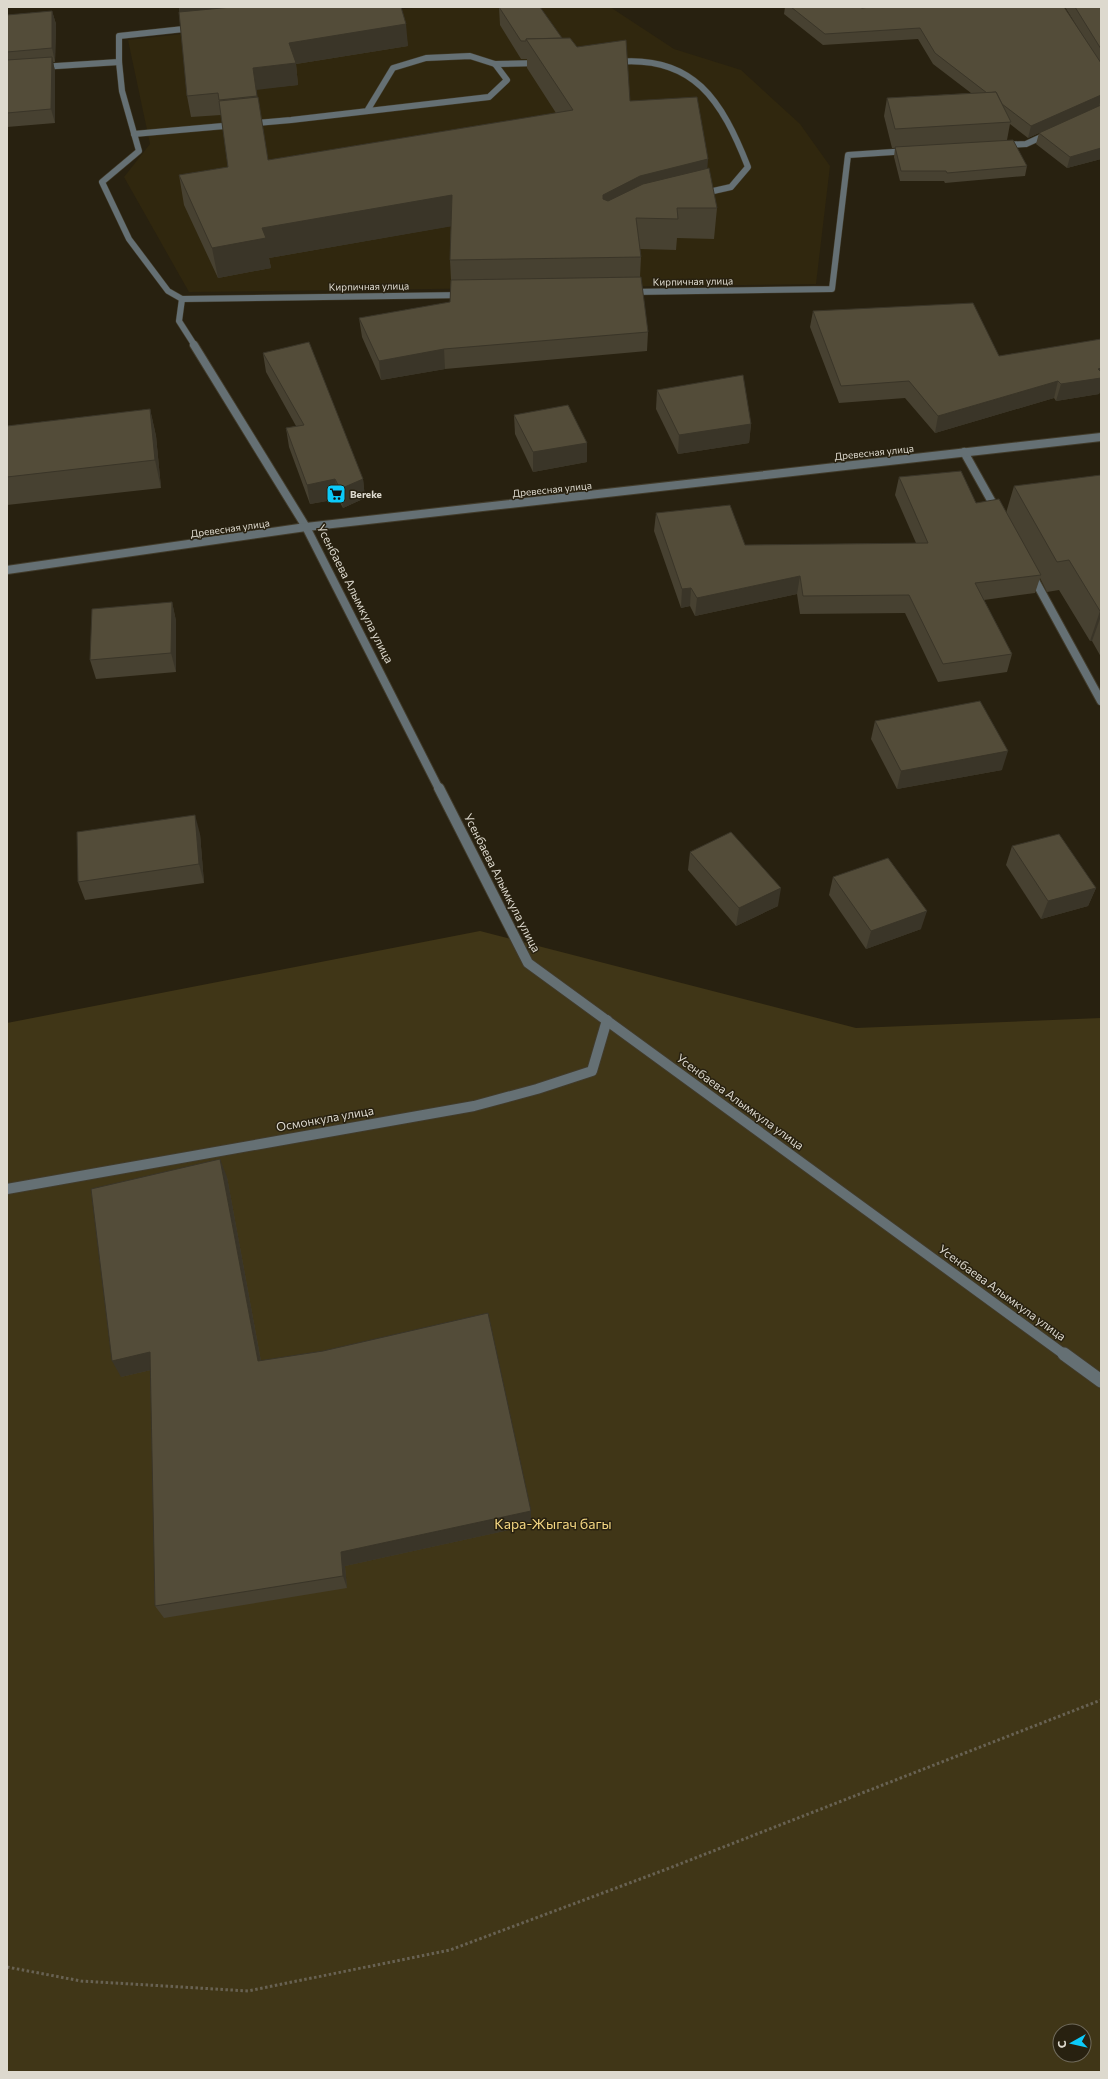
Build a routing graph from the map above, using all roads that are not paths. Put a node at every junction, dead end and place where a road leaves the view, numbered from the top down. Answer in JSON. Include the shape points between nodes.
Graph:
{"nodes":[{"id":1,"x":199,"y":27,"type":"edge"},
{"id":2,"x":120,"y":62,"type":"junction"},
{"id":3,"x":547,"y":62,"type":"edge"},
{"id":4,"x":606,"y":62,"type":"edge"},
{"id":5,"x":495,"y":64,"type":"junction"},
{"id":6,"x":36,"y":68,"type":"edge"},
{"id":7,"x":366,"y":112,"type":"junction"},
{"id":8,"x":1060,"y":129,"type":"edge"},
{"id":9,"x":134,"y":134,"type":"junction"},
{"id":10,"x":995,"y":146,"type":"edge"},
{"id":11,"x":918,"y":151,"type":"edge"},
{"id":12,"x":696,"y":195,"type":"edge"},
{"id":13,"x":626,"y":292,"type":"edge"},
{"id":14,"x":475,"y":295,"type":"edge"},
{"id":15,"x":182,"y":299,"type":"junction"},
{"id":16,"x":1101,"y":437,"type":"edge"},
{"id":17,"x":964,"y":452,"type":"junction"},
{"id":18,"x":1002,"y":521,"type":"edge"},
{"id":19,"x":306,"y":527,"type":"junction"},
{"id":20,"x":7,"y":570,"type":"edge"},
{"id":21,"x":1029,"y":570,"type":"edge"},
{"id":22,"x":1101,"y":701,"type":"edge"},
{"id":23,"x":607,"y":1020,"type":"junction"},
{"id":24,"x":7,"y":1189,"type":"edge"},
{"id":25,"x":1101,"y":1381,"type":"edge"}],
"edges":[{"from":1,"to":2,"type":"street","via":[[119,36]]},
{"from":2,"to":6,"type":"street"},
{"from":2,"to":9,"type":"street","via":[[122,91]]},
{"from":3,"to":5,"type":"street"},
{"from":4,"to":12,"type":"street","via":[[649,61],[665,64],[694,78],[710,93],[740,143],[748,167],[732,187]]},
{"from":5,"to":7,"type":"street","via":[[470,56],[426,58],[393,68]]},
{"from":5,"to":7,"type":"street","via":[[507,80],[489,97]]},
{"from":7,"to":9,"type":"street"},
{"from":8,"to":10,"type":"street","via":[[1026,144]]},
{"from":9,"to":15,"type":"street","via":[[139,151],[102,182],[129,239],[168,291]]},
{"from":11,"to":13,"type":"street","name":"Кирпичная улица","via":[[848,155],[832,289]]},
{"from":14,"to":15,"type":"street","name":"Кирпичная улица"},
{"from":15,"to":19,"type":"street","name":"Усенбаева Алымкула улица","via":[[179,321]]},
{"from":16,"to":17,"type":"street","name":"Древесная улица"},
{"from":17,"to":18,"type":"street"},
{"from":17,"to":19,"type":"street","name":"Древесная улица"},
{"from":19,"to":20,"type":"street","name":"Древесная улица"},
{"from":19,"to":23,"type":"street","name":"Усенбаева Алымкула улица","via":[[528,963]]},
{"from":21,"to":22,"type":"street"},
{"from":23,"to":24,"type":"street","name":"Осмонкула улица","via":[[592,1071],[537,1089],[474,1106]]},
{"from":23,"to":25,"type":"street","name":"Усенбаева Алымкула улица"}]}
